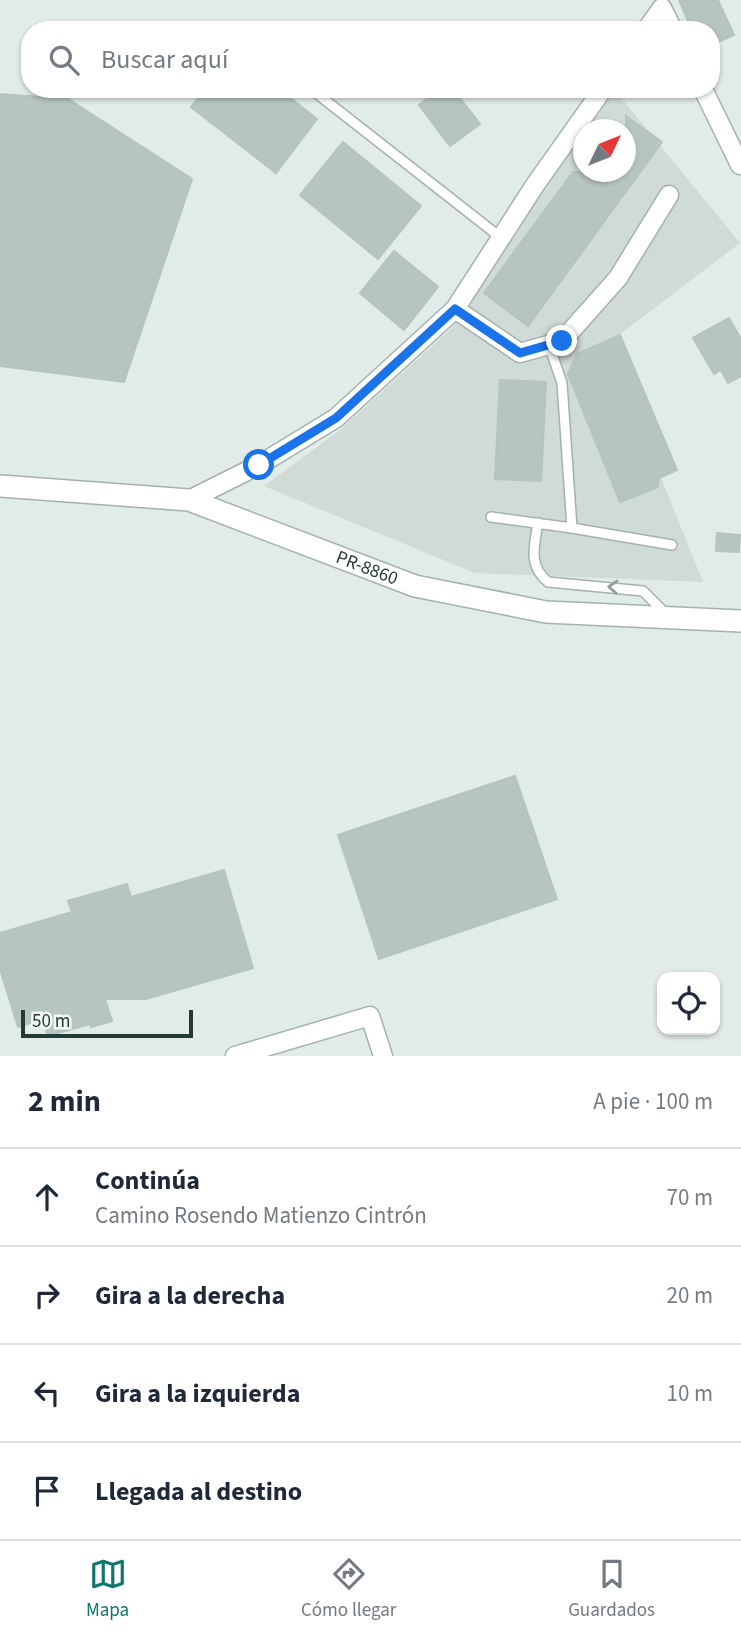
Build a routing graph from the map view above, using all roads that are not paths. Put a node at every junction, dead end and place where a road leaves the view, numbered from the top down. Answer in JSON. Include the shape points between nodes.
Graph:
{"nodes":[{"id":1,"x":660,"y":3,"type":"edge"},
{"id":2,"x":651,"y":21,"type":"edge"},
{"id":3,"x":669,"y":21,"type":"edge"},
{"id":4,"x":323,"y":98,"type":"edge"},
{"id":5,"x":597,"y":98,"type":"edge"},
{"id":6,"x":707,"y":98,"type":"edge"},
{"id":7,"x":740,"y":165,"type":"edge"},
{"id":8,"x":668,"y":195,"type":"dead end"},
{"id":9,"x":500,"y":237,"type":"junction"},
{"id":10,"x":455,"y":309,"type":"junction"},
{"id":11,"x":549,"y":345,"type":"junction"},
{"id":12,"x":0,"y":486,"type":"edge"},
{"id":13,"x":189,"y":500,"type":"junction"},
{"id":14,"x":491,"y":517,"type":"dead end"},
{"id":15,"x":538,"y":523,"type":"junction"},
{"id":16,"x":572,"y":528,"type":"junction"},
{"id":17,"x":672,"y":545,"type":"dead end"},
{"id":18,"x":669,"y":617,"type":"junction"},
{"id":19,"x":741,"y":621,"type":"edge"},
{"id":20,"x":235,"y":1056,"type":"edge"},
{"id":21,"x":383,"y":1056,"type":"edge"}],
"edges":[{"from":1,"to":2,"type":"street"},
{"from":1,"to":3,"type":"street"},
{"from":4,"to":9,"type":"lane"},
{"from":5,"to":9,"type":"street"},
{"from":6,"to":7,"type":"street"},
{"from":8,"to":11,"type":"street","via":[[618,278],[562,341]]},
{"from":9,"to":10,"type":"street"},
{"from":10,"to":11,"type":"street","via":[[520,353]]},
{"from":10,"to":13,"type":"street","via":[[336,418],[259,465]]},
{"from":11,"to":16,"type":"lane","via":[[562,383]]},
{"from":12,"to":13,"type":"street","name":"PR-8860","number":"PR-8860"},
{"from":13,"to":18,"type":"street","name":"PR-8860","number":"PR-8860","via":[[415,586],[546,612]]},
{"from":14,"to":15,"type":"lane"},
{"from":15,"to":16,"type":"lane"},
{"from":18,"to":15,"type":"lane","one_way":true,"via":[[643,591],[548,582],[537,573],[533,554]]},
{"from":16,"to":17,"type":"lane"},
{"from":18,"to":19,"type":"street","name":"PR-8860","number":"PR-8860"},
{"from":20,"to":21,"type":"street","via":[[370,1016]]}]}
